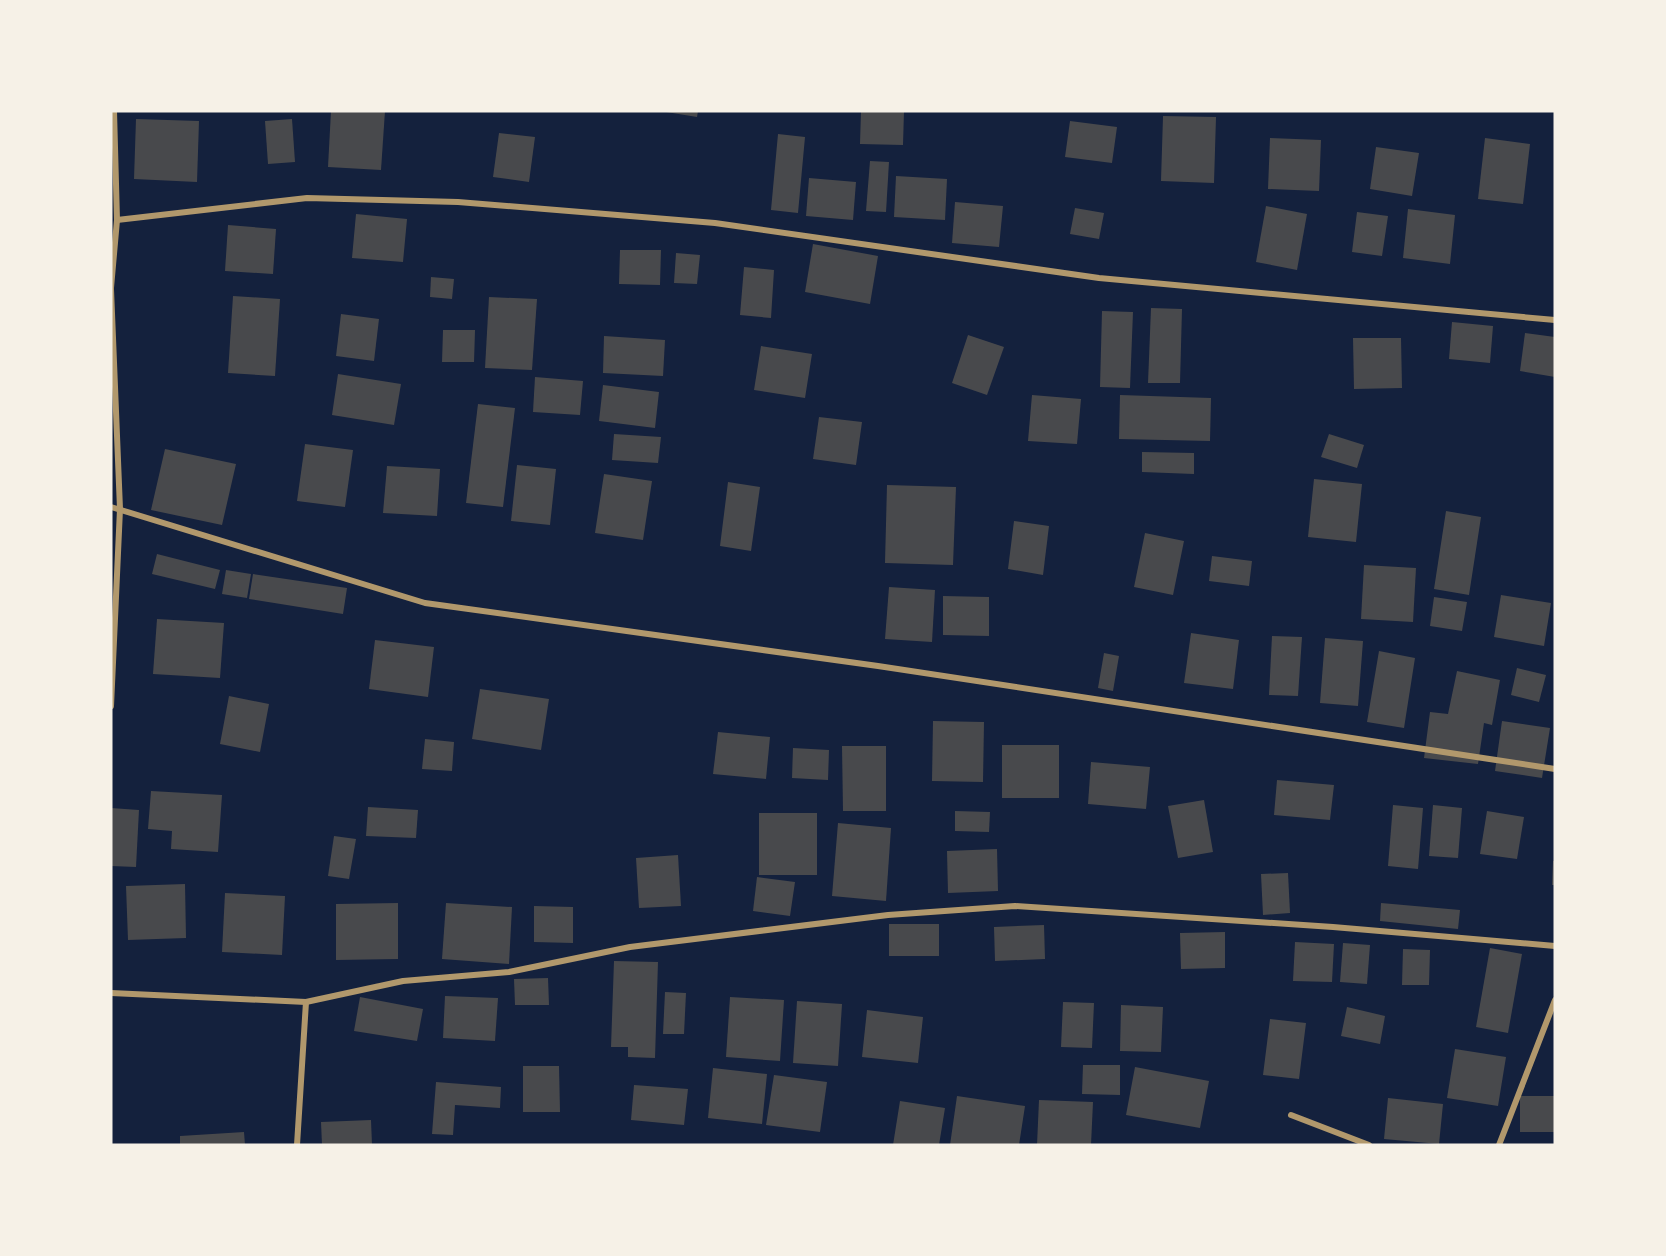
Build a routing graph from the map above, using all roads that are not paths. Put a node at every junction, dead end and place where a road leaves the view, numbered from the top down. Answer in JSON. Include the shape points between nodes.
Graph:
{"nodes":[{"id":1,"x":114,"y":111,"type":"edge"},
{"id":2,"x":117,"y":220,"type":"junction"},
{"id":3,"x":111,"y":288,"type":"edge"},
{"id":4,"x":1555,"y":320,"type":"edge"},
{"id":5,"x":111,"y":507,"type":"edge"},
{"id":6,"x":120,"y":508,"type":"junction"},
{"id":7,"x":111,"y":706,"type":"edge"},
{"id":8,"x":1555,"y":769,"type":"edge"},
{"id":9,"x":1555,"y":946,"type":"edge"},
{"id":10,"x":111,"y":993,"type":"edge"},
{"id":11,"x":1555,"y":999,"type":"edge"},
{"id":12,"x":306,"y":1002,"type":"junction"},
{"id":13,"x":1291,"y":1115,"type":"dead end"},
{"id":14,"x":297,"y":1145,"type":"edge"},
{"id":15,"x":1369,"y":1145,"type":"edge"},
{"id":16,"x":1499,"y":1145,"type":"edge"}],
"edges":[{"from":1,"to":2,"type":"street"},
{"from":2,"to":3,"type":"street"},
{"from":2,"to":4,"type":"street","via":[[307,198],[458,202],[715,223],[1099,278]]},
{"from":3,"to":6,"type":"street"},
{"from":5,"to":6,"type":"street"},
{"from":6,"to":7,"type":"street"},
{"from":6,"to":8,"type":"street","via":[[424,603],[878,666]]},
{"from":9,"to":12,"type":"street","via":[[1015,906],[888,915],[630,947],[509,972],[403,981]]},
{"from":10,"to":12,"type":"street"},
{"from":11,"to":16,"type":"street"},
{"from":12,"to":14,"type":"street"},
{"from":13,"to":15,"type":"street"}]}
